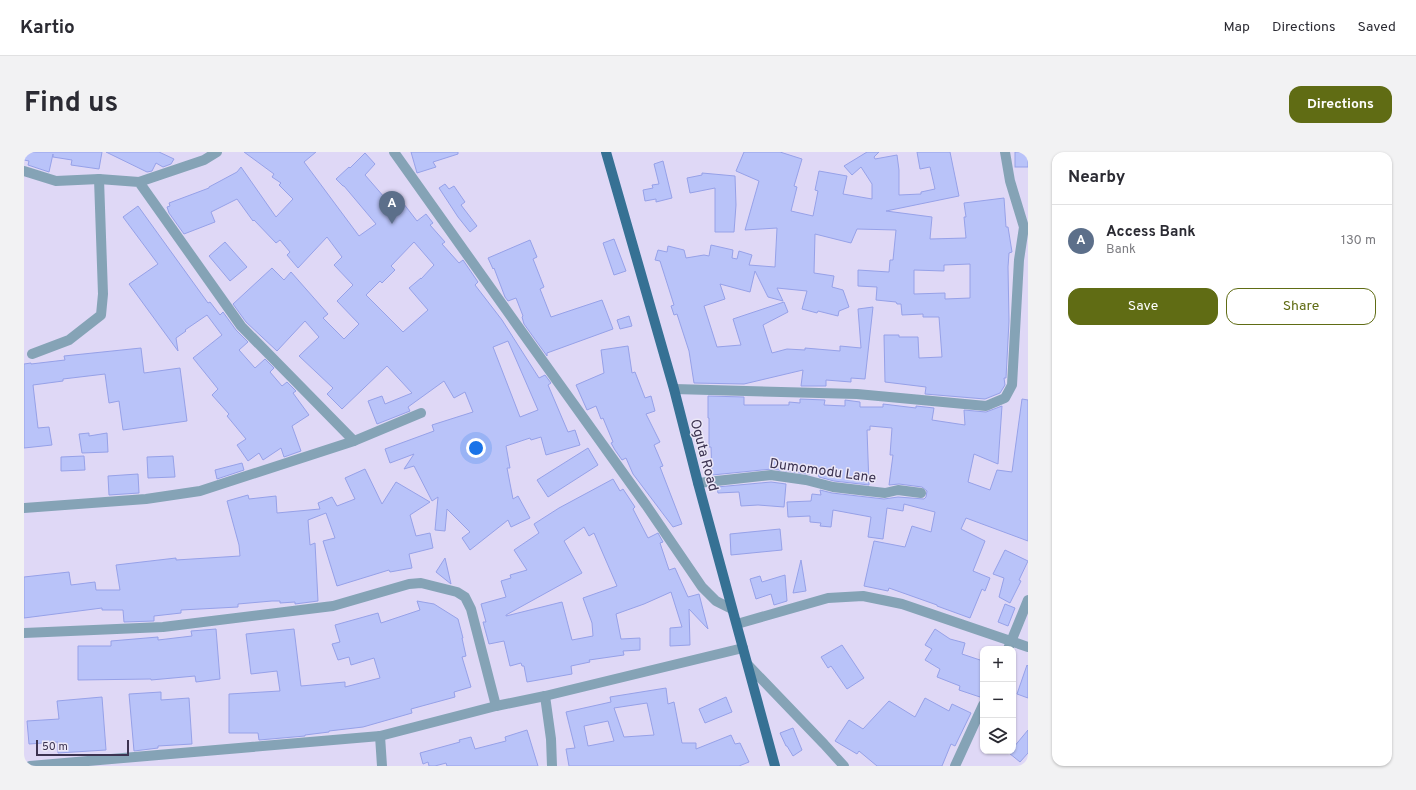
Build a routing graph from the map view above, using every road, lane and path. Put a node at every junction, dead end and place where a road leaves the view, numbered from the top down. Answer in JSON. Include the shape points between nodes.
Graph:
{"nodes":[{"id":1,"x":217,"y":152,"type":"edge"},
{"id":2,"x":394,"y":152,"type":"edge"},
{"id":3,"x":606,"y":152,"type":"edge"},
{"id":4,"x":1005,"y":152,"type":"edge"},
{"id":5,"x":24,"y":172,"type":"edge"},
{"id":6,"x":99,"y":180,"type":"junction"},
{"id":7,"x":139,"y":182,"type":"junction"},
{"id":8,"x":1026,"y":227,"type":"edge"},
{"id":9,"x":32,"y":354,"type":"dead end"},
{"id":10,"x":674,"y":388,"type":"junction"},
{"id":11,"x":420,"y":413,"type":"dead end"},
{"id":12,"x":354,"y":441,"type":"junction"},
{"id":13,"x":698,"y":483,"type":"junction"},
{"id":14,"x":921,"y":493,"type":"dead end"},
{"id":15,"x":24,"y":508,"type":"edge"},
{"id":16,"x":1028,"y":600,"type":"edge"},
{"id":17,"x":732,"y":608,"type":"junction"},
{"id":18,"x":737,"y":624,"type":"junction"},
{"id":19,"x":24,"y":633,"type":"edge"},
{"id":20,"x":1010,"y":645,"type":"edge"},
{"id":21,"x":1028,"y":647,"type":"edge"},
{"id":22,"x":743,"y":648,"type":"junction"},
{"id":23,"x":748,"y":665,"type":"junction"},
{"id":24,"x":545,"y":696,"type":"junction"},
{"id":25,"x":496,"y":706,"type":"junction"},
{"id":26,"x":980,"y":712,"type":"edge"},
{"id":27,"x":380,"y":736,"type":"junction"},
{"id":28,"x":30,"y":766,"type":"edge"},
{"id":29,"x":382,"y":766,"type":"edge"},
{"id":30,"x":552,"y":766,"type":"edge"},
{"id":31,"x":775,"y":766,"type":"edge"},
{"id":32,"x":844,"y":766,"type":"edge"},
{"id":33,"x":955,"y":766,"type":"edge"}],
"edges":[{"from":1,"to":7,"type":"street","via":[[204,160]]},
{"from":2,"to":17,"type":"street","via":[[702,587],[716,601]]},
{"from":3,"to":10,"type":"main road","name":"Oguta Road"},
{"from":4,"to":8,"type":"street","via":[[1010,181]]},
{"from":5,"to":6,"type":"street","via":[[56,181]]},
{"from":6,"to":7,"type":"street"},
{"from":6,"to":9,"type":"street","via":[[103,294],[101,315],[69,340]]},
{"from":7,"to":12,"type":"street","via":[[241,326]]},
{"from":8,"to":10,"type":"street","via":[[1019,260],[1012,385],[1005,398],[986,406],[857,394]]},
{"from":10,"to":13,"type":"main road","name":"Oguta Road"},
{"from":11,"to":12,"type":"street"},
{"from":12,"to":15,"type":"street","via":[[200,491]]},
{"from":13,"to":14,"type":"street","name":"Dumomodu Lane","via":[[771,475],[840,487]]},
{"from":13,"to":17,"type":"main road","name":"Oguta Road"},
{"from":16,"to":20,"type":"street"},
{"from":17,"to":18,"type":"main road","name":"Oguta Road"},
{"from":18,"to":20,"type":"street","via":[[828,598],[863,596],[902,604]]},
{"from":18,"to":22,"type":"main road","name":"Oguta Road"},
{"from":19,"to":25,"type":"street","via":[[163,627],[326,607],[408,584],[421,583],[457,592],[465,597],[471,608]]},
{"from":20,"to":21,"type":"street"},
{"from":22,"to":23,"type":"main road","name":"Oguta Road"},
{"from":22,"to":24,"type":"street"},
{"from":23,"to":31,"type":"main road","name":"Oguta Road"},
{"from":23,"to":32,"type":"street"},
{"from":24,"to":25,"type":"street"},
{"from":24,"to":30,"type":"street"},
{"from":25,"to":27,"type":"street"},
{"from":26,"to":33,"type":"street"},
{"from":27,"to":28,"type":"street"},
{"from":27,"to":29,"type":"street"}]}
